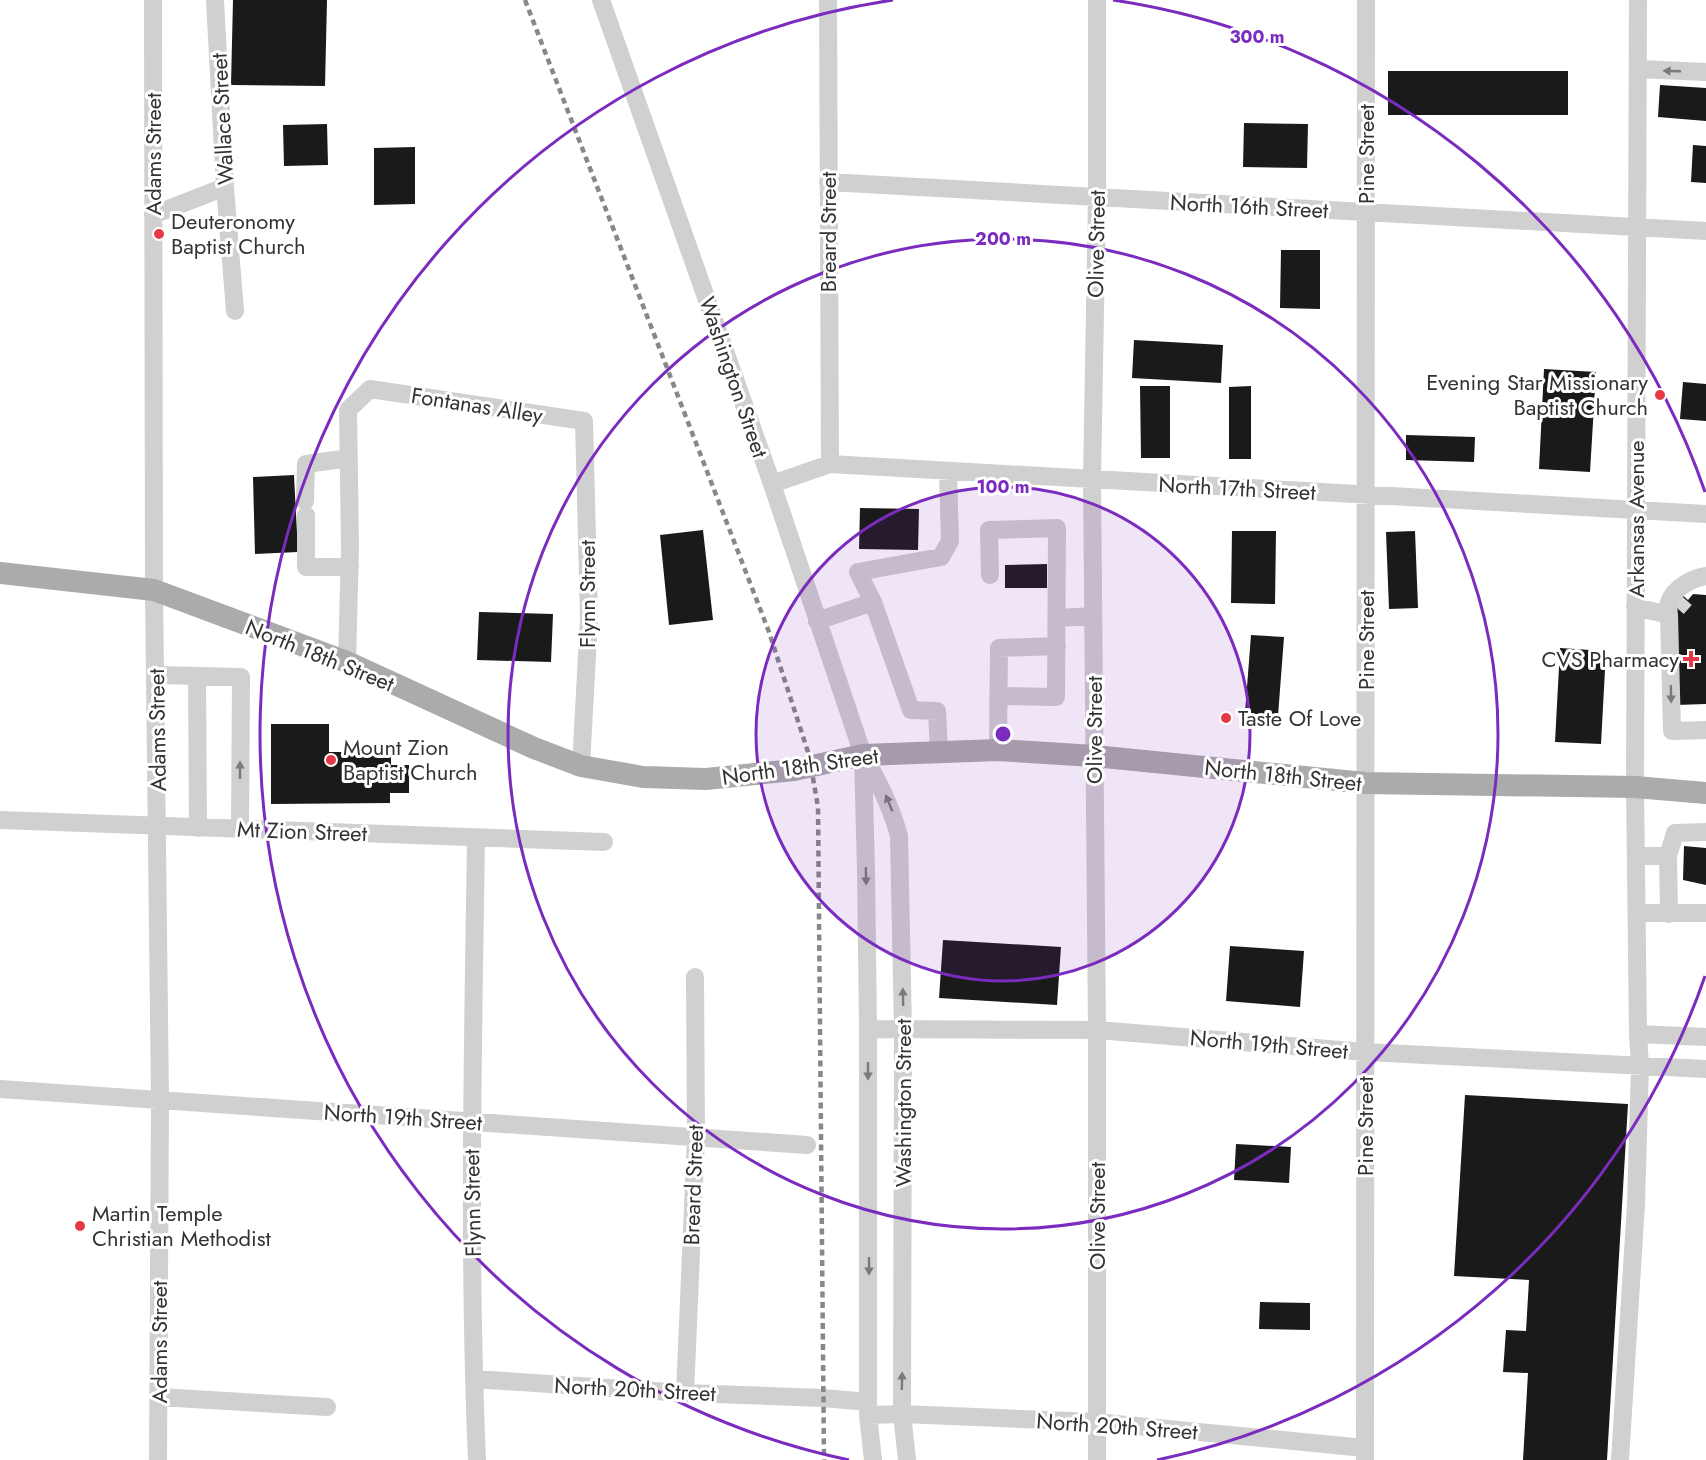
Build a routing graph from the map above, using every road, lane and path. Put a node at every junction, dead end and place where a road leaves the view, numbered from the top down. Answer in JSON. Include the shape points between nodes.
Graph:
{"nodes":[{"id":1,"x":153,"y":0,"type":"edge"},
{"id":2,"x":215,"y":0,"type":"edge"},
{"id":3,"x":601,"y":0,"type":"edge"},
{"id":4,"x":828,"y":0,"type":"edge"},
{"id":5,"x":1098,"y":0,"type":"edge"},
{"id":6,"x":1366,"y":0,"type":"edge"},
{"id":7,"x":1638,"y":0,"type":"edge"},
{"id":8,"x":1638,"y":69,"type":"junction"},
{"id":9,"x":1706,"y":72,"type":"edge"},
{"id":10,"x":828,"y":182,"type":"junction"},
{"id":11,"x":225,"y":187,"type":"junction"},
{"id":12,"x":1097,"y":197,"type":"junction"},
{"id":13,"x":1366,"y":213,"type":"junction"},
{"id":14,"x":153,"y":215,"type":"junction"},
{"id":15,"x":1637,"y":228,"type":"junction"},
{"id":16,"x":1706,"y":231,"type":"edge"},
{"id":17,"x":235,"y":310,"type":"dead end"},
{"id":18,"x":584,"y":421,"type":"joint"},
{"id":19,"x":349,"y":458,"type":"junction"},
{"id":20,"x":830,"y":464,"type":"junction"},
{"id":21,"x":948,"y":471,"type":"junction"},
{"id":22,"x":1092,"y":479,"type":"junction"},
{"id":23,"x":772,"y":484,"type":"junction"},
{"id":24,"x":1366,"y":495,"type":"junction"},
{"id":25,"x":1636,"y":511,"type":"junction"},
{"id":26,"x":1706,"y":514,"type":"edge"},
{"id":27,"x":350,"y":567,"type":"junction"},
{"id":28,"x":0,"y":573,"type":"edge"},
{"id":29,"x":990,"y":575,"type":"dead end"},
{"id":30,"x":1702,"y":576,"type":"edge"},
{"id":31,"x":154,"y":590,"type":"junction"},
{"id":32,"x":873,"y":602,"type":"junction"},
{"id":33,"x":1635,"y":607,"type":"junction"},
{"id":34,"x":1677,"y":607,"type":"junction"},
{"id":35,"x":1093,"y":616,"type":"junction"},
{"id":36,"x":1058,"y":618,"type":"junction"},
{"id":37,"x":818,"y":621,"type":"junction"},
{"id":38,"x":1057,"y":646,"type":"junction"},
{"id":39,"x":347,"y":662,"type":"junction"},
{"id":40,"x":156,"y":675,"type":"junction"},
{"id":41,"x":197,"y":676,"type":"junction"},
{"id":42,"x":998,"y":696,"type":"junction"},
{"id":43,"x":1706,"y":730,"type":"edge"},
{"id":44,"x":998,"y":750,"type":"junction"},
{"id":45,"x":939,"y":752,"type":"junction"},
{"id":46,"x":863,"y":755,"type":"junction"},
{"id":47,"x":1094,"y":756,"type":"junction"},
{"id":48,"x":581,"y":766,"type":"junction"},
{"id":49,"x":1365,"y":783,"type":"junction"},
{"id":50,"x":1706,"y":784,"type":"edge"},
{"id":51,"x":1635,"y":787,"type":"junction"},
{"id":52,"x":1706,"y":793,"type":"edge"},
{"id":53,"x":0,"y":820,"type":"edge"},
{"id":54,"x":158,"y":826,"type":"junction"},
{"id":55,"x":198,"y":828,"type":"junction"},
{"id":56,"x":240,"y":829,"type":"junction"},
{"id":57,"x":1706,"y":832,"type":"edge"},
{"id":58,"x":476,"y":838,"type":"junction"},
{"id":59,"x":604,"y":842,"type":"dead end"},
{"id":60,"x":1636,"y":856,"type":"junction"},
{"id":61,"x":1668,"y":856,"type":"junction"},
{"id":62,"x":1637,"y":913,"type":"junction"},
{"id":63,"x":1669,"y":914,"type":"junction"},
{"id":64,"x":1706,"y":914,"type":"edge"},
{"id":65,"x":695,"y":977,"type":"dead end"},
{"id":66,"x":868,"y":1029,"type":"junction"},
{"id":67,"x":903,"y":1029,"type":"junction"},
{"id":68,"x":1097,"y":1030,"type":"junction"},
{"id":69,"x":1638,"y":1034,"type":"junction"},
{"id":70,"x":1706,"y":1037,"type":"edge"},
{"id":71,"x":1365,"y":1052,"type":"junction"},
{"id":72,"x":1640,"y":1066,"type":"junction"},
{"id":73,"x":1706,"y":1070,"type":"edge"},
{"id":74,"x":0,"y":1089,"type":"edge"},
{"id":75,"x":160,"y":1100,"type":"junction"},
{"id":76,"x":471,"y":1122,"type":"junction"},
{"id":77,"x":696,"y":1137,"type":"junction"},
{"id":78,"x":807,"y":1145,"type":"dead end"},
{"id":79,"x":474,"y":1379,"type":"junction"},
{"id":80,"x":686,"y":1393,"type":"junction"},
{"id":81,"x":159,"y":1397,"type":"junction"},
{"id":82,"x":327,"y":1407,"type":"dead end"},
{"id":83,"x":868,"y":1409,"type":"junction"},
{"id":84,"x":902,"y":1414,"type":"junction"},
{"id":85,"x":1096,"y":1422,"type":"junction"},
{"id":86,"x":1365,"y":1454,"type":"edge"},
{"id":87,"x":158,"y":1460,"type":"edge"},
{"id":88,"x":477,"y":1460,"type":"edge"},
{"id":89,"x":873,"y":1460,"type":"edge"},
{"id":90,"x":907,"y":1460,"type":"edge"},
{"id":91,"x":1096,"y":1460,"type":"edge"},
{"id":92,"x":1620,"y":1460,"type":"edge"}],
"edges":[{"from":1,"to":14,"type":"street","name":"Adams Street"},
{"from":2,"to":11,"type":"street","name":"Wallace Street"},
{"from":3,"to":23,"type":"street","name":"Washington Street"},
{"from":4,"to":10,"type":"street","name":"Breard Street"},
{"from":5,"to":12,"type":"street","name":"Olive Street"},
{"from":6,"to":13,"type":"street","name":"Pine Street"},
{"from":7,"to":8,"type":"street","name":"Arkansas Avenue"},
{"from":9,"to":8,"type":"street","one_way":true},
{"from":8,"to":15,"type":"street","name":"Arkansas Avenue"},
{"from":10,"to":12,"type":"street","name":"North 16th Street"},
{"from":10,"to":20,"type":"street","name":"Breard Street"},
{"from":11,"to":14,"type":"street"},
{"from":11,"to":17,"type":"street","name":"Wallace Street"},
{"from":12,"to":13,"type":"street","name":"North 16th Street"},
{"from":12,"to":22,"type":"street","name":"Olive Street"},
{"from":13,"to":15,"type":"street","name":"North 16th Street"},
{"from":13,"to":24,"type":"street","name":"Pine Street"},
{"from":14,"to":31,"type":"street","name":"Adams Street"},
{"from":15,"to":16,"type":"street","name":"North 16th Street"},
{"from":15,"to":25,"type":"street","name":"Arkansas Avenue"},
{"from":18,"to":19,"type":"street","name":"Fontanas Alley","via":[[370,389],[348,410]]},
{"from":18,"to":48,"type":"street","name":"Flynn Street","via":[[589,618]]},
{"from":19,"to":27,"type":"street"},
{"from":19,"to":27,"type":"street","via":[[306,464],[306,567]]},
{"from":20,"to":21,"type":"street","name":"North 17th Street"},
{"from":20,"to":23,"type":"street","name":"North 17th Street"},
{"from":21,"to":22,"type":"street","name":"North 17th Street"},
{"from":21,"to":32,"type":"street","via":[[951,541],[942,557],[858,572]]},
{"from":22,"to":24,"type":"street","name":"North 17th Street"},
{"from":22,"to":35,"type":"street","name":"Olive Street"},
{"from":23,"to":37,"type":"street","name":"Washington Street"},
{"from":24,"to":25,"type":"street","name":"North 17th Street"},
{"from":24,"to":49,"type":"street","name":"Pine Street"},
{"from":25,"to":26,"type":"street","name":"North 17th Street"},
{"from":25,"to":33,"type":"street","name":"Arkansas Avenue"},
{"from":27,"to":39,"type":"street"},
{"from":28,"to":31,"type":"main road","name":"North 18th Street"},
{"from":29,"to":36,"type":"street","via":[[989,530],[1057,528]]},
{"from":30,"to":34,"type":"street","via":[[1687,581],[1668,602],[1667,608]]},
{"from":31,"to":39,"type":"main road","name":"North 18th Street"},
{"from":31,"to":40,"type":"street","name":"Adams Street"},
{"from":32,"to":37,"type":"street"},
{"from":32,"to":45,"type":"street","via":[[911,711],[937,711]]},
{"from":33,"to":34,"type":"street"},
{"from":33,"to":51,"type":"street","name":"Arkansas Avenue"},
{"from":34,"to":43,"type":"street","one_way":true,"via":[[1672,731]]},
{"from":35,"to":36,"type":"street"},
{"from":35,"to":47,"type":"street","name":"Olive Street"},
{"from":36,"to":38,"type":"street"},
{"from":37,"to":46,"type":"street","name":"Washington Street"},
{"from":38,"to":42,"type":"street","via":[[999,648]]},
{"from":38,"to":42,"type":"street","via":[[1056,697]]},
{"from":39,"to":48,"type":"main road","name":"North 18th Street"},
{"from":40,"to":41,"type":"street"},
{"from":40,"to":54,"type":"street","name":"Adams Street"},
{"from":41,"to":55,"type":"street"},
{"from":56,"to":41,"type":"street","one_way":true,"via":[[241,677]]},
{"from":42,"to":44,"type":"street"},
{"from":44,"to":45,"type":"main road","name":"North 18th Street"},
{"from":44,"to":47,"type":"main road","name":"North 18th Street"},
{"from":45,"to":46,"type":"main road","name":"North 18th Street"},
{"from":46,"to":48,"type":"main road","name":"North 18th Street","via":[[794,770],[706,779],[643,777]]},
{"from":46,"to":66,"type":"street","name":"Washington Street","one_way":true},
{"from":67,"to":46,"type":"street","name":"Washington Street","one_way":true,"via":[[899,836],[884,790]]},
{"from":47,"to":49,"type":"main road","name":"North 18th Street"},
{"from":47,"to":68,"type":"street","name":"Olive Street"},
{"from":49,"to":51,"type":"main road","name":"North 18th Street"},
{"from":49,"to":71,"type":"street","name":"Pine Street"},
{"from":50,"to":52,"type":"street"},
{"from":51,"to":52,"type":"main road","name":"North 18th Street"},
{"from":51,"to":60,"type":"street","name":"Arkansas Avenue"},
{"from":53,"to":54,"type":"street","name":"Mt Zion Street"},
{"from":54,"to":55,"type":"street","name":"Mt Zion Street"},
{"from":54,"to":75,"type":"street","name":"Adams Street"},
{"from":55,"to":56,"type":"street","name":"Mt Zion Street"},
{"from":56,"to":58,"type":"street","name":"Mt Zion Street"},
{"from":57,"to":61,"type":"street","via":[[1675,833]]},
{"from":58,"to":59,"type":"street","name":"Mt Zion Street"},
{"from":58,"to":76,"type":"street","name":"Flynn Street"},
{"from":60,"to":61,"type":"street"},
{"from":60,"to":62,"type":"street","name":"Arkansas Avenue"},
{"from":61,"to":63,"type":"street"},
{"from":62,"to":63,"type":"street"},
{"from":62,"to":69,"type":"street","name":"Arkansas Avenue"},
{"from":63,"to":64,"type":"street"},
{"from":65,"to":77,"type":"street","name":"Breard Street"},
{"from":66,"to":67,"type":"street","name":"North 19th Street"},
{"from":66,"to":83,"type":"street","name":"Washington Street","one_way":true},
{"from":67,"to":68,"type":"street","name":"North 19th Street"},
{"from":84,"to":67,"type":"street","name":"Washington Street","one_way":true},
{"from":68,"to":71,"type":"street","name":"North 19th Street"},
{"from":68,"to":85,"type":"street","name":"Olive Street"},
{"from":69,"to":70,"type":"street"},
{"from":69,"to":72,"type":"street","name":"Arkansas Avenue"},
{"from":71,"to":72,"type":"street","name":"North 19th Street"},
{"from":71,"to":86,"type":"street","name":"Pine Street"},
{"from":72,"to":73,"type":"street","name":"North 19th Street"},
{"from":72,"to":92,"type":"street","name":"Arkansas Avenue","via":[[1636,1204]]},
{"from":74,"to":75,"type":"street","name":"North 19th Street"},
{"from":75,"to":76,"type":"street","name":"North 19th Street"},
{"from":75,"to":81,"type":"street","name":"Adams Street"},
{"from":76,"to":77,"type":"street","name":"North 19th Street"},
{"from":76,"to":79,"type":"street","name":"Flynn Street"},
{"from":77,"to":78,"type":"street","name":"North 19th Street"},
{"from":77,"to":80,"type":"street","name":"Breard Street"},
{"from":79,"to":80,"type":"street","name":"North 20th Street"},
{"from":79,"to":88,"type":"street","name":"Flynn Street"},
{"from":80,"to":83,"type":"street","name":"North 20th Street","via":[[823,1398]]},
{"from":81,"to":82,"type":"street"},
{"from":81,"to":87,"type":"street","name":"Adams Street"},
{"from":83,"to":84,"type":"street","name":"North 20th Street"},
{"from":83,"to":89,"type":"street","name":"Washington Street"},
{"from":84,"to":85,"type":"street","name":"North 20th Street"},
{"from":84,"to":90,"type":"street","name":"Washington Street"},
{"from":85,"to":86,"type":"street","name":"North 20th Street"},
{"from":85,"to":91,"type":"street","name":"Olive Street"}]}
